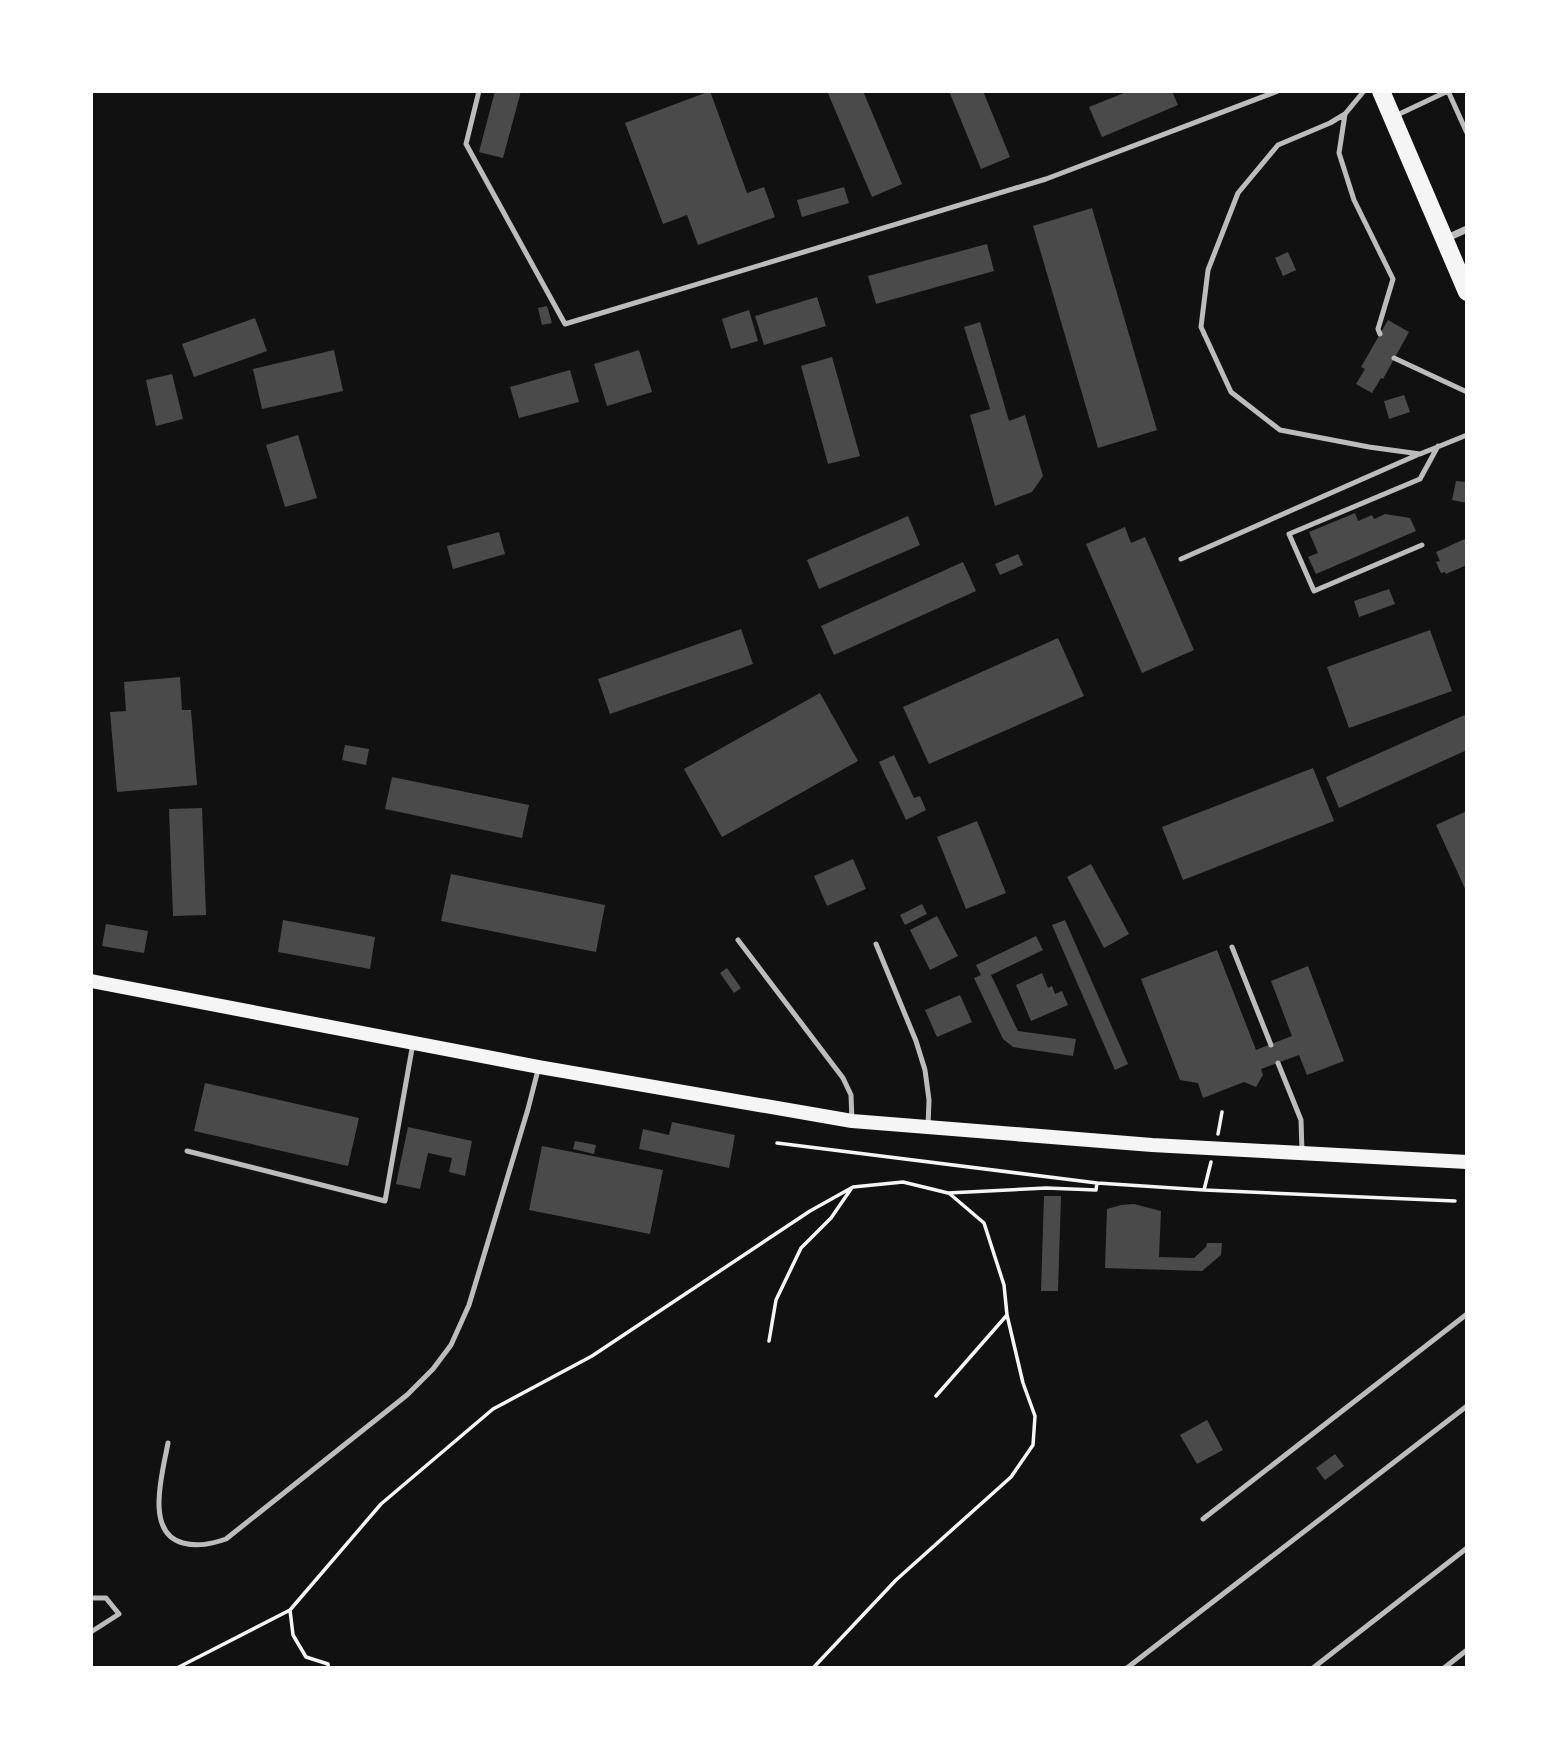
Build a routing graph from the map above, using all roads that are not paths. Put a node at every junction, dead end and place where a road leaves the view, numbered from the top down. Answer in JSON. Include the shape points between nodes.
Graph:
{"nodes":[{"id":1,"x":479,"y":91,"type":"edge"},
{"id":2,"x":1278,"y":91,"type":"edge"},
{"id":3,"x":1364,"y":91,"type":"edge"},
{"id":4,"x":1381,"y":91,"type":"edge"},
{"id":5,"x":1448,"y":91,"type":"edge"},
{"id":6,"x":1345,"y":114,"type":"junction"},
{"id":7,"x":1392,"y":117,"type":"junction"},
{"id":8,"x":1467,"y":133,"type":"edge"},
{"id":9,"x":1467,"y":229,"type":"edge"},
{"id":10,"x":1444,"y":239,"type":"junction"},
{"id":11,"x":1463,"y":272,"type":"edge"},
{"id":12,"x":1467,"y":292,"type":"edge"},
{"id":13,"x":1380,"y":334,"type":"dead end"},
{"id":14,"x":1395,"y":358,"type":"dead end"},
{"id":15,"x":1467,"y":392,"type":"edge"},
{"id":16,"x":1467,"y":435,"type":"edge"},
{"id":17,"x":1438,"y":446,"type":"junction"},
{"id":18,"x":1420,"y":454,"type":"junction"},
{"id":19,"x":1422,"y":544,"type":"dead end"},
{"id":20,"x":1181,"y":559,"type":"dead end"},
{"id":21,"x":738,"y":940,"type":"dead end"},
{"id":22,"x":876,"y":944,"type":"dead end"},
{"id":23,"x":1232,"y":947,"type":"dead end"},
{"id":24,"x":91,"y":981,"type":"edge"},
{"id":25,"x":413,"y":1042,"type":"junction"},
{"id":26,"x":1271,"y":1045,"type":"dead end"},
{"id":27,"x":1279,"y":1063,"type":"dead end"},
{"id":28,"x":539,"y":1067,"type":"junction"},
{"id":29,"x":852,"y":1121,"type":"junction"},
{"id":30,"x":928,"y":1127,"type":"junction"},
{"id":31,"x":187,"y":1151,"type":"dead end"},
{"id":32,"x":1302,"y":1152,"type":"junction"},
{"id":33,"x":1467,"y":1161,"type":"edge"},
{"id":34,"x":1467,"y":1314,"type":"edge"},
{"id":35,"x":1467,"y":1406,"type":"edge"},
{"id":36,"x":167,"y":1443,"type":"dead end"},
{"id":37,"x":1203,"y":1519,"type":"dead end"},
{"id":38,"x":1467,"y":1548,"type":"edge"},
{"id":39,"x":91,"y":1598,"type":"edge"},
{"id":40,"x":91,"y":1632,"type":"edge"},
{"id":41,"x":1467,"y":1650,"type":"edge"},
{"id":42,"x":1127,"y":1668,"type":"edge"},
{"id":43,"x":1313,"y":1668,"type":"edge"},
{"id":44,"x":1444,"y":1668,"type":"edge"}],
"edges":[{"from":1,"to":2,"type":"lane","via":[[466,145],[565,324],[1046,179]]},
{"from":3,"to":6,"type":"lane"},
{"from":4,"to":7,"type":"main road"},
{"from":5,"to":7,"type":"lane"},
{"from":5,"to":8,"type":"lane"},
{"from":6,"to":13,"type":"lane","via":[[1339,153],[1354,200],[1393,279]]},
{"from":6,"to":18,"type":"lane","via":[[1279,145],[1238,193],[1209,270],[1201,327],[1231,392],[1280,430]]},
{"from":7,"to":10,"type":"main road"},
{"from":9,"to":10,"type":"street"},
{"from":10,"to":11,"type":"main road"},
{"from":11,"to":12,"type":"main road"},
{"from":14,"to":15,"type":"lane"},
{"from":16,"to":17,"type":"lane"},
{"from":17,"to":18,"type":"lane"},
{"from":17,"to":19,"type":"lane","via":[[1420,480],[1289,534],[1314,590]]},
{"from":18,"to":20,"type":"lane"},
{"from":21,"to":29,"type":"lane","via":[[843,1078],[851,1094]]},
{"from":22,"to":30,"type":"lane","via":[[925,1070]]},
{"from":23,"to":26,"type":"lane"},
{"from":24,"to":25,"type":"main road"},
{"from":25,"to":28,"type":"main road"},
{"from":25,"to":31,"type":"lane","via":[[385,1201]]},
{"from":27,"to":32,"type":"lane","via":[[1301,1119]]},
{"from":28,"to":29,"type":"main road"},
{"from":28,"to":36,"type":"lane","via":[[469,1305],[451,1345],[433,1369],[407,1395],[226,1539],[210,1545],[178,1542],[166,1534],[158,1502]]},
{"from":29,"to":30,"type":"main road"},
{"from":30,"to":32,"type":"main road"},
{"from":32,"to":33,"type":"main road"},
{"from":34,"to":37,"type":"lane"},
{"from":35,"to":42,"type":"lane"},
{"from":38,"to":43,"type":"lane"},
{"from":39,"to":40,"type":"lane","via":[[106,1598],[119,1614]]},
{"from":41,"to":44,"type":"lane"}]}
